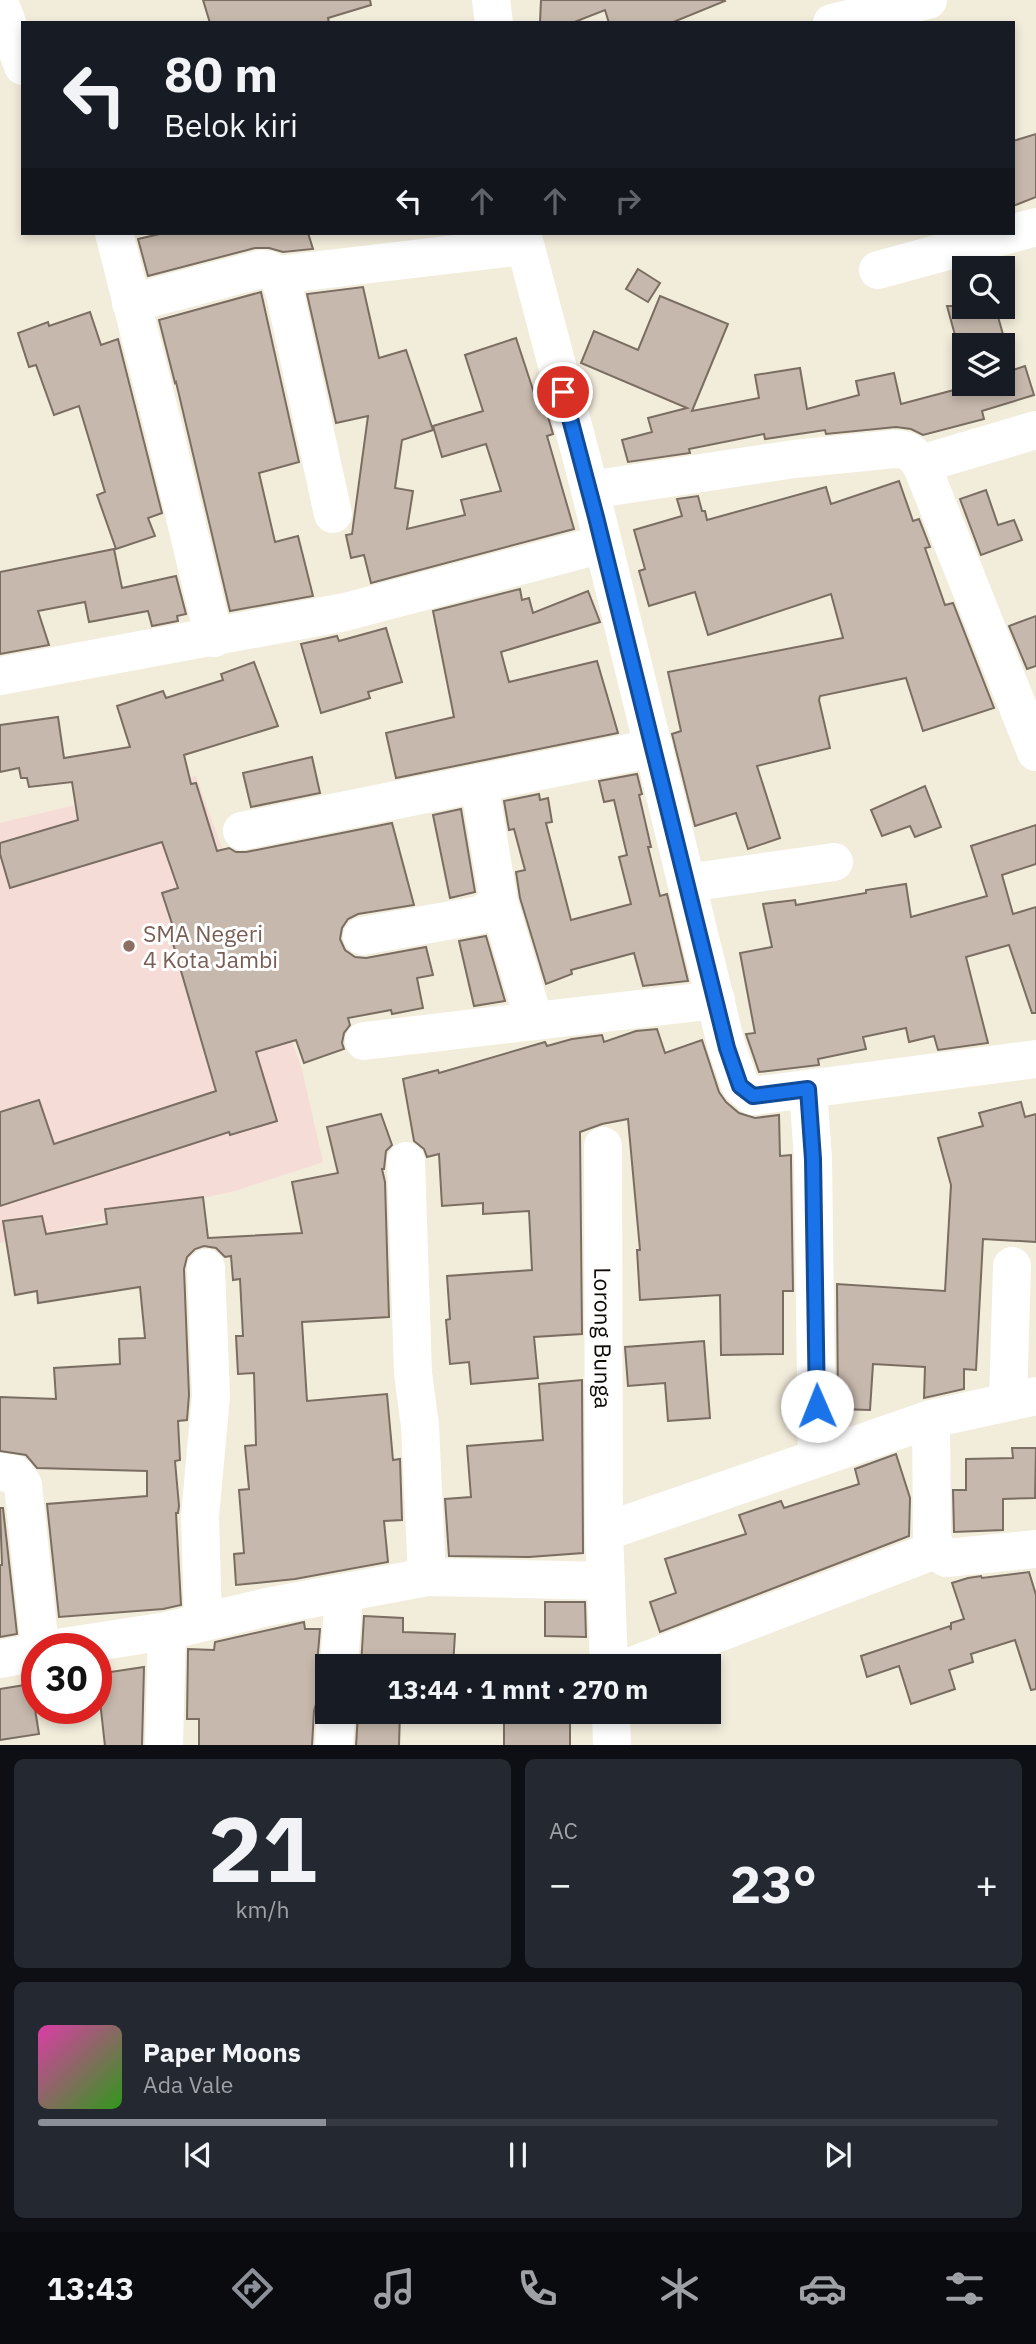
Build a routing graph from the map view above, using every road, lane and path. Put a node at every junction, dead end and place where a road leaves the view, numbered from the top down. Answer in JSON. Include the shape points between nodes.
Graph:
{"nodes":[{"id":1,"x":491,"y":0,"type":"edge"},
{"id":2,"x":928,"y":0,"type":"edge"},
{"id":3,"x":0,"y":4,"type":"edge"},
{"id":4,"x":494,"y":21,"type":"edge"},
{"id":5,"x":840,"y":21,"type":"edge"},
{"id":6,"x":21,"y":61,"type":"edge"},
{"id":7,"x":1036,"y":227,"type":"edge"},
{"id":8,"x":1015,"y":233,"type":"edge"},
{"id":9,"x":114,"y":235,"type":"edge"},
{"id":10,"x":1007,"y":235,"type":"edge"},
{"id":11,"x":523,"y":239,"type":"edge"},
{"id":12,"x":878,"y":270,"type":"dead end"},
{"id":13,"x":278,"y":275,"type":"junction"},
{"id":14,"x":131,"y":303,"type":"junction"},
{"id":15,"x":1036,"y":430,"type":"edge"},
{"id":16,"x":921,"y":464,"type":"junction"},
{"id":17,"x":590,"y":490,"type":"junction"},
{"id":18,"x":333,"y":514,"type":"dead end"},
{"id":19,"x":603,"y":544,"type":"junction"},
{"id":20,"x":214,"y":638,"type":"junction"},
{"id":21,"x":0,"y":676,"type":"edge"},
{"id":22,"x":1024,"y":690,"type":"edge"},
{"id":23,"x":654,"y":748,"type":"junction"},
{"id":24,"x":1036,"y":752,"type":"edge"},
{"id":25,"x":479,"y":783,"type":"junction"},
{"id":26,"x":242,"y":831,"type":"dead end"},
{"id":27,"x":834,"y":862,"type":"dead end"},
{"id":28,"x":687,"y":883,"type":"junction"},
{"id":29,"x":499,"y":903,"type":"junction"},
{"id":30,"x":362,"y":936,"type":"dead end"},
{"id":31,"x":716,"y":1000,"type":"junction"},
{"id":32,"x":534,"y":1021,"type":"junction"},
{"id":33,"x":365,"y":1041,"type":"dead end"},
{"id":34,"x":1036,"y":1059,"type":"edge"},
{"id":35,"x":808,"y":1089,"type":"junction"},
{"id":36,"x":603,"y":1146,"type":"dead end"},
{"id":37,"x":406,"y":1161,"type":"dead end"},
{"id":38,"x":1012,"y":1266,"type":"dead end"},
{"id":39,"x":206,"y":1268,"type":"dead end"},
{"id":40,"x":1022,"y":1399,"type":"edge"},
{"id":41,"x":931,"y":1419,"type":"junction"},
{"id":42,"x":817,"y":1456,"type":"junction"},
{"id":43,"x":0,"y":1472,"type":"edge"},
{"id":44,"x":604,"y":1532,"type":"junction"},
{"id":45,"x":1036,"y":1549,"type":"edge"},
{"id":46,"x":935,"y":1550,"type":"junction"},
{"id":47,"x":427,"y":1577,"type":"junction"},
{"id":48,"x":606,"y":1581,"type":"junction"},
{"id":49,"x":344,"y":1593,"type":"junction"},
{"id":50,"x":185,"y":1626,"type":"junction"},
{"id":51,"x":36,"y":1633,"type":"edge"},
{"id":52,"x":112,"y":1639,"type":"edge"},
{"id":53,"x":21,"y":1654,"type":"edge"},
{"id":54,"x":340,"y":1654,"type":"edge"},
{"id":55,"x":609,"y":1654,"type":"edge"},
{"id":56,"x":663,"y":1654,"type":"edge"},
{"id":57,"x":0,"y":1659,"type":"edge"},
{"id":58,"x":335,"y":1724,"type":"edge"},
{"id":59,"x":611,"y":1724,"type":"edge"},
{"id":60,"x":164,"y":1745,"type":"edge"},
{"id":61,"x":334,"y":1745,"type":"edge"},
{"id":62,"x":612,"y":1745,"type":"edge"}],
"edges":[{"from":1,"to":4,"type":"street"},
{"from":2,"to":5,"type":"street"},
{"from":3,"to":6,"type":"street"},
{"from":7,"to":8,"type":"street"},
{"from":9,"to":14,"type":"street"},
{"from":10,"to":12,"type":"street"},
{"from":11,"to":13,"type":"street"},
{"from":11,"to":17,"type":"street"},
{"from":13,"to":14,"type":"street","via":[[261,269]]},
{"from":13,"to":18,"type":"street"},
{"from":14,"to":20,"type":"street"},
{"from":15,"to":16,"type":"street"},
{"from":16,"to":17,"type":"street","via":[[911,452],[895,449],[794,459]]},
{"from":16,"to":22,"type":"street"},
{"from":17,"to":19,"type":"street"},
{"from":19,"to":20,"type":"street","via":[[345,612]]},
{"from":19,"to":23,"type":"street"},
{"from":20,"to":21,"type":"street"},
{"from":22,"to":24,"type":"street"},
{"from":23,"to":25,"type":"street"},
{"from":23,"to":28,"type":"street"},
{"from":25,"to":26,"type":"street"},
{"from":25,"to":29,"type":"street"},
{"from":27,"to":28,"type":"street"},
{"from":28,"to":31,"type":"street"},
{"from":29,"to":30,"type":"street","via":[[481,915]]},
{"from":29,"to":32,"type":"street"},
{"from":31,"to":32,"type":"street"},
{"from":31,"to":35,"type":"street","via":[[727,1048],[745,1092],[753,1096]]},
{"from":32,"to":33,"type":"street"},
{"from":34,"to":35,"type":"street"},
{"from":35,"to":42,"type":"street"},
{"from":36,"to":44,"type":"street","name":"Lorong Bunga"},
{"from":37,"to":47,"type":"street","via":[[413,1373]]},
{"from":38,"to":40,"type":"street"},
{"from":39,"to":50,"type":"street","via":[[211,1396]]},
{"from":40,"to":41,"type":"street"},
{"from":41,"to":42,"type":"street"},
{"from":41,"to":46,"type":"street"},
{"from":42,"to":44,"type":"street"},
{"from":43,"to":51,"type":"street","via":[[15,1474],[23,1485]]},
{"from":44,"to":48,"type":"street","name":"Lorong Bunga"},
{"from":45,"to":46,"type":"street","via":[[946,1558]]},
{"from":46,"to":56,"type":"street"},
{"from":47,"to":48,"type":"street"},
{"from":47,"to":49,"type":"street"},
{"from":48,"to":55,"type":"street","name":"Lorong Bunga"},
{"from":49,"to":50,"type":"street"},
{"from":49,"to":54,"type":"street"},
{"from":50,"to":52,"type":"street"},
{"from":50,"to":60,"type":"street"},
{"from":53,"to":57,"type":"street"},
{"from":58,"to":61,"type":"street"},
{"from":59,"to":62,"type":"street"}]}
